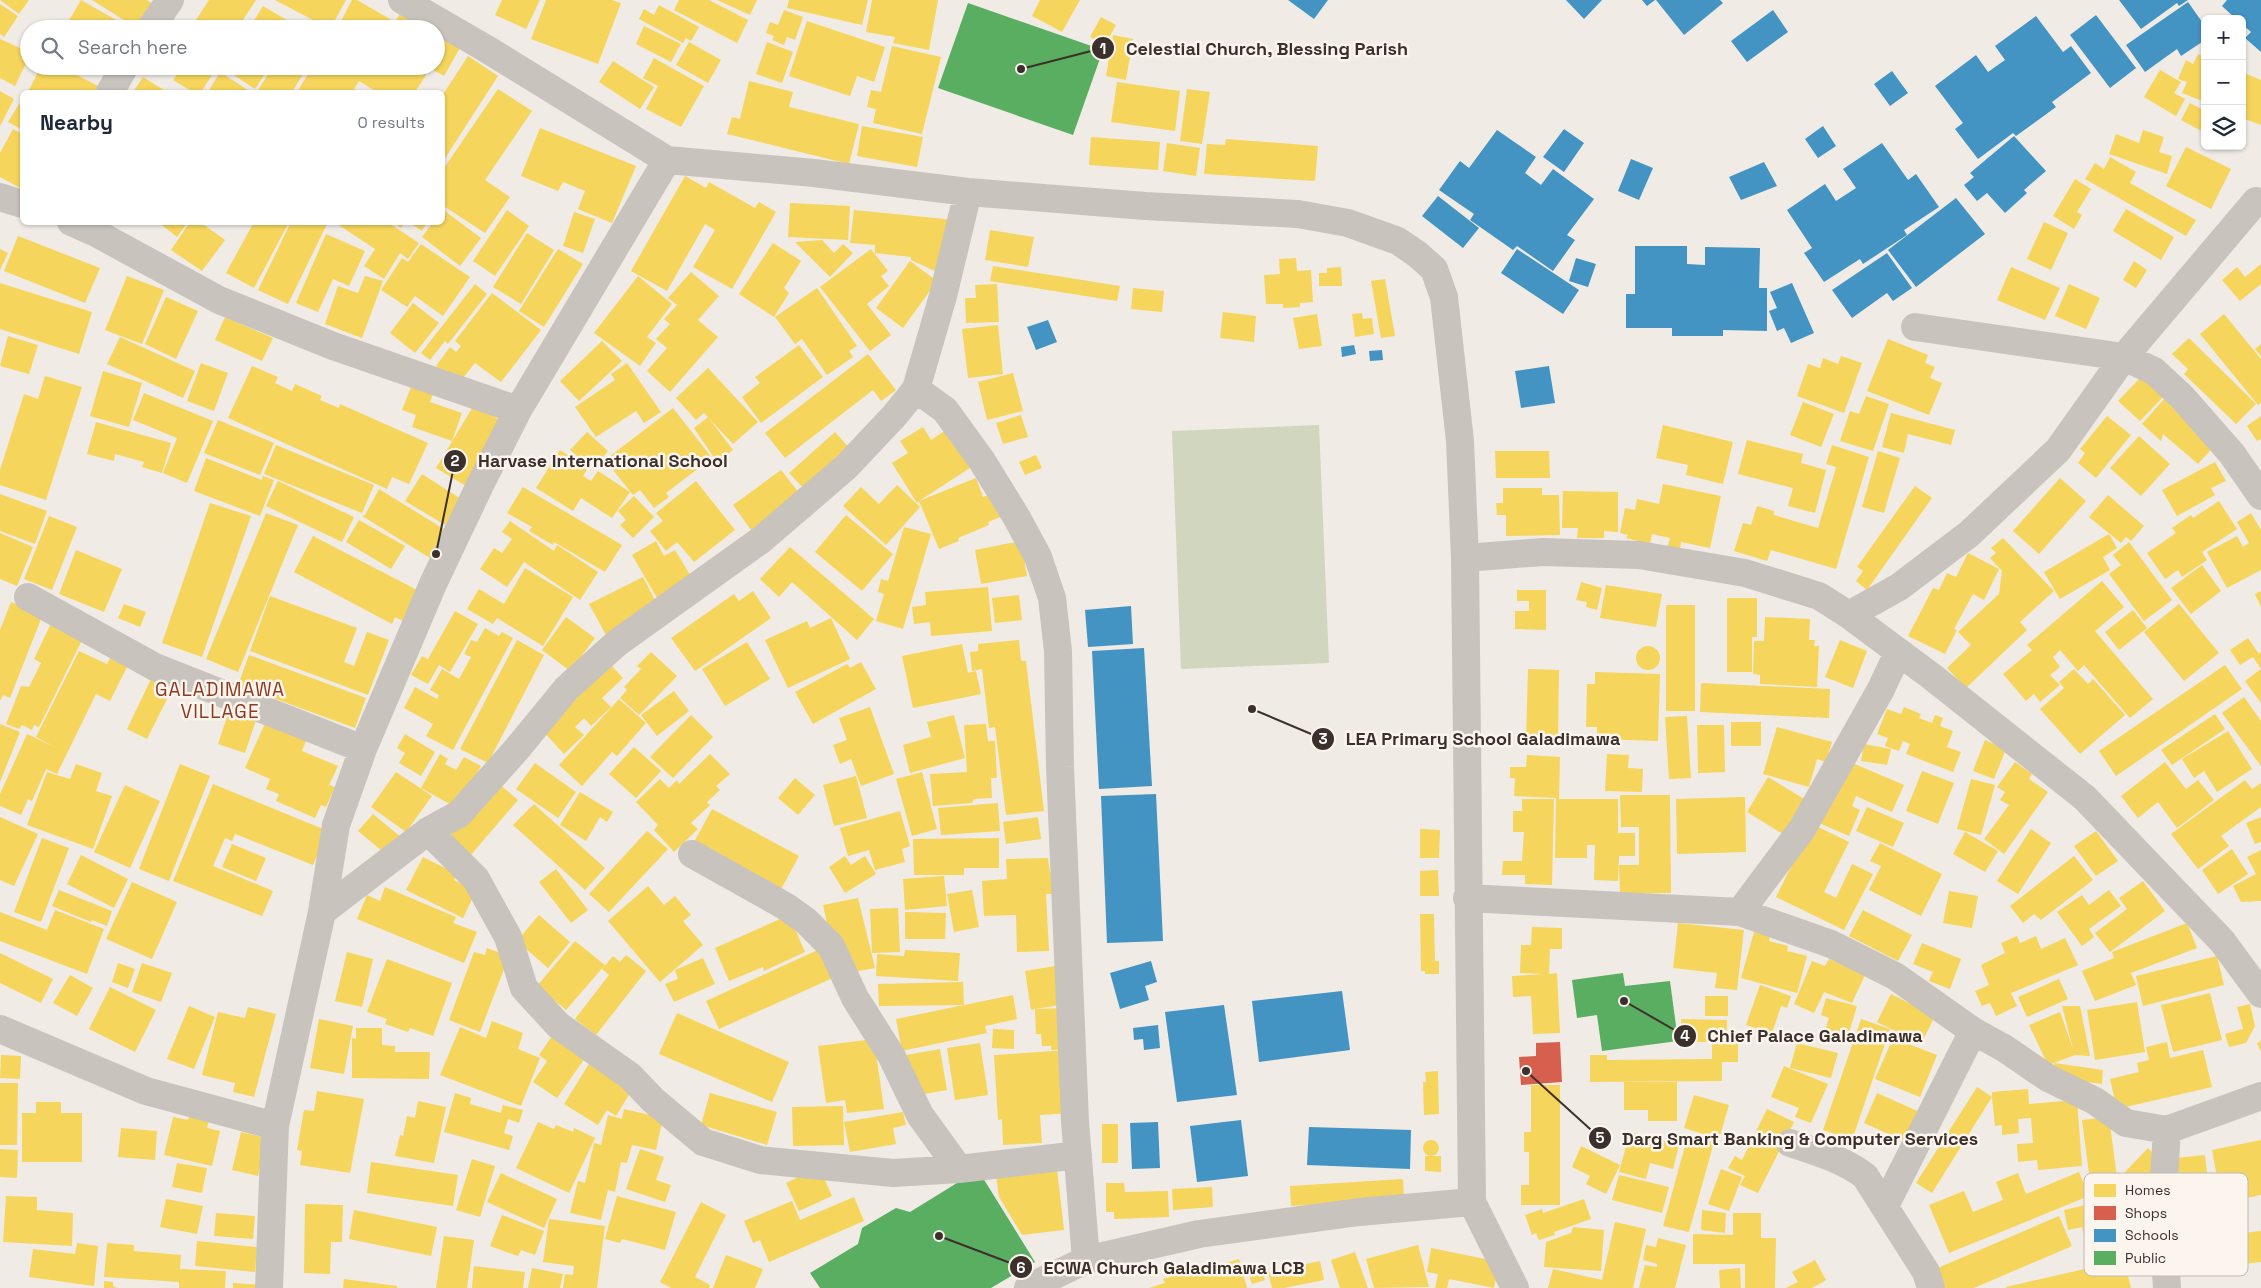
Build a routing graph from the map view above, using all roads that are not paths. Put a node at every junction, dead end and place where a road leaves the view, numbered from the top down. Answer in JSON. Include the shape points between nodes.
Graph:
{"nodes":[{"id":1,"x":170,"y":0,"type":"edge"},
{"id":2,"x":402,"y":0,"type":"edge"},
{"id":3,"x":156,"y":20,"type":"edge"},
{"id":4,"x":437,"y":20,"type":"edge"},
{"id":5,"x":445,"y":25,"type":"edge"},
{"id":6,"x":120,"y":75,"type":"edge"},
{"id":7,"x":111,"y":90,"type":"edge"},
{"id":8,"x":667,"y":160,"type":"junction"},
{"id":9,"x":968,"y":192,"type":"junction"},
{"id":10,"x":0,"y":197,"type":"edge"},
{"id":11,"x":2256,"y":202,"type":"dead end"},
{"id":12,"x":20,"y":203,"type":"edge"},
{"id":13,"x":78,"y":225,"type":"edge"},
{"id":14,"x":1915,"y":327,"type":"dead end"},
{"id":15,"x":2124,"y":357,"type":"junction"},
{"id":16,"x":916,"y":389,"type":"junction"},
{"id":17,"x":518,"y":410,"type":"junction"},
{"id":18,"x":2261,"y":496,"type":"edge"},
{"id":19,"x":1464,"y":558,"type":"junction"},
{"id":20,"x":28,"y":597,"type":"dead end"},
{"id":21,"x":1849,"y":615,"type":"junction"},
{"id":22,"x":1898,"y":653,"type":"junction"},
{"id":23,"x":363,"y":750,"type":"junction"},
{"id":24,"x":428,"y":831,"type":"junction"},
{"id":25,"x":692,"y":854,"type":"dead end"},
{"id":26,"x":1468,"y":898,"type":"junction"},
{"id":27,"x":322,"y":912,"type":"junction"},
{"id":28,"x":1740,"y":912,"type":"junction"},
{"id":29,"x":2261,"y":994,"type":"edge"},
{"id":30,"x":0,"y":1029,"type":"edge"},
{"id":31,"x":1973,"y":1031,"type":"junction"},
{"id":32,"x":2261,"y":1096,"type":"edge"},
{"id":33,"x":275,"y":1126,"type":"junction"},
{"id":34,"x":2167,"y":1130,"type":"junction"},
{"id":35,"x":1790,"y":1143,"type":"dead end"},
{"id":36,"x":1078,"y":1155,"type":"junction"},
{"id":37,"x":959,"y":1169,"type":"junction"},
{"id":38,"x":2164,"y":1173,"type":"edge"},
{"id":39,"x":1472,"y":1202,"type":"junction"},
{"id":40,"x":1885,"y":1206,"type":"junction"},
{"id":41,"x":1086,"y":1260,"type":"junction"},
{"id":42,"x":269,"y":1288,"type":"edge"},
{"id":43,"x":1028,"y":1288,"type":"edge"},
{"id":44,"x":1515,"y":1288,"type":"edge"},
{"id":45,"x":1930,"y":1288,"type":"edge"}],
"edges":[{"from":1,"to":3,"type":"street"},
{"from":2,"to":4,"type":"street"},
{"from":5,"to":8,"type":"street"},
{"from":6,"to":7,"type":"street"},
{"from":8,"to":9,"type":"street","via":[[814,173]]},
{"from":8,"to":17,"type":"street"},
{"from":9,"to":16,"type":"street"},
{"from":9,"to":19,"type":"street","via":[[1298,214],[1348,223],[1398,241],[1417,254],[1434,269],[1444,297],[1460,441]]},
{"from":10,"to":12,"type":"street"},
{"from":11,"to":15,"type":"street"},
{"from":13,"to":17,"type":"street","via":[[219,300],[334,346]]},
{"from":14,"to":15,"type":"street"},
{"from":15,"to":18,"type":"street","via":[[2154,371],[2182,397],[2232,454]]},
{"from":15,"to":21,"type":"street","via":[[2058,450],[2018,490],[1969,534],[1899,587]]},
{"from":16,"to":24,"type":"street","via":[[846,467],[761,540],[602,656],[566,690],[458,814]]},
{"from":16,"to":36,"type":"street","via":[[945,410],[982,461],[1038,557],[1052,598],[1058,651],[1060,766]]},
{"from":17,"to":23,"type":"street","via":[[433,584]]},
{"from":19,"to":21,"type":"street","via":[[1543,552],[1639,555],[1745,573],[1819,596]]},
{"from":19,"to":26,"type":"street"},
{"from":20,"to":23,"type":"street","via":[[155,666]]},
{"from":21,"to":22,"type":"street"},
{"from":22,"to":28,"type":"street","via":[[1802,829]]},
{"from":22,"to":29,"type":"street","via":[[2085,798],[2222,940]]},
{"from":23,"to":27,"type":"street","via":[[336,825]]},
{"from":24,"to":27,"type":"street"},
{"from":24,"to":37,"type":"street","via":[[476,879],[508,937],[524,988],[558,1025],[630,1076],[703,1142],[760,1160],[893,1173]]},
{"from":25,"to":37,"type":"street","via":[[785,906],[806,920],[831,946],[920,1115]]},
{"from":26,"to":28,"type":"street"},
{"from":26,"to":39,"type":"street"},
{"from":27,"to":33,"type":"street"},
{"from":28,"to":31,"type":"street","via":[[1831,944],[1895,976]]},
{"from":30,"to":33,"type":"street","via":[[146,1091]]},
{"from":31,"to":34,"type":"street","via":[[2048,1078],[2095,1101],[2126,1123]]},
{"from":31,"to":40,"type":"street"},
{"from":32,"to":34,"type":"street"},
{"from":33,"to":42,"type":"street"},
{"from":34,"to":38,"type":"street"},
{"from":35,"to":40,"type":"street","via":[[1852,1166],[1865,1176]]},
{"from":36,"to":37,"type":"street"},
{"from":36,"to":41,"type":"street"},
{"from":39,"to":41,"type":"street","via":[[1359,1212],[1199,1234]]},
{"from":39,"to":44,"type":"street"},
{"from":40,"to":45,"type":"street","via":[[1926,1272]]},
{"from":41,"to":43,"type":"street"}]}
